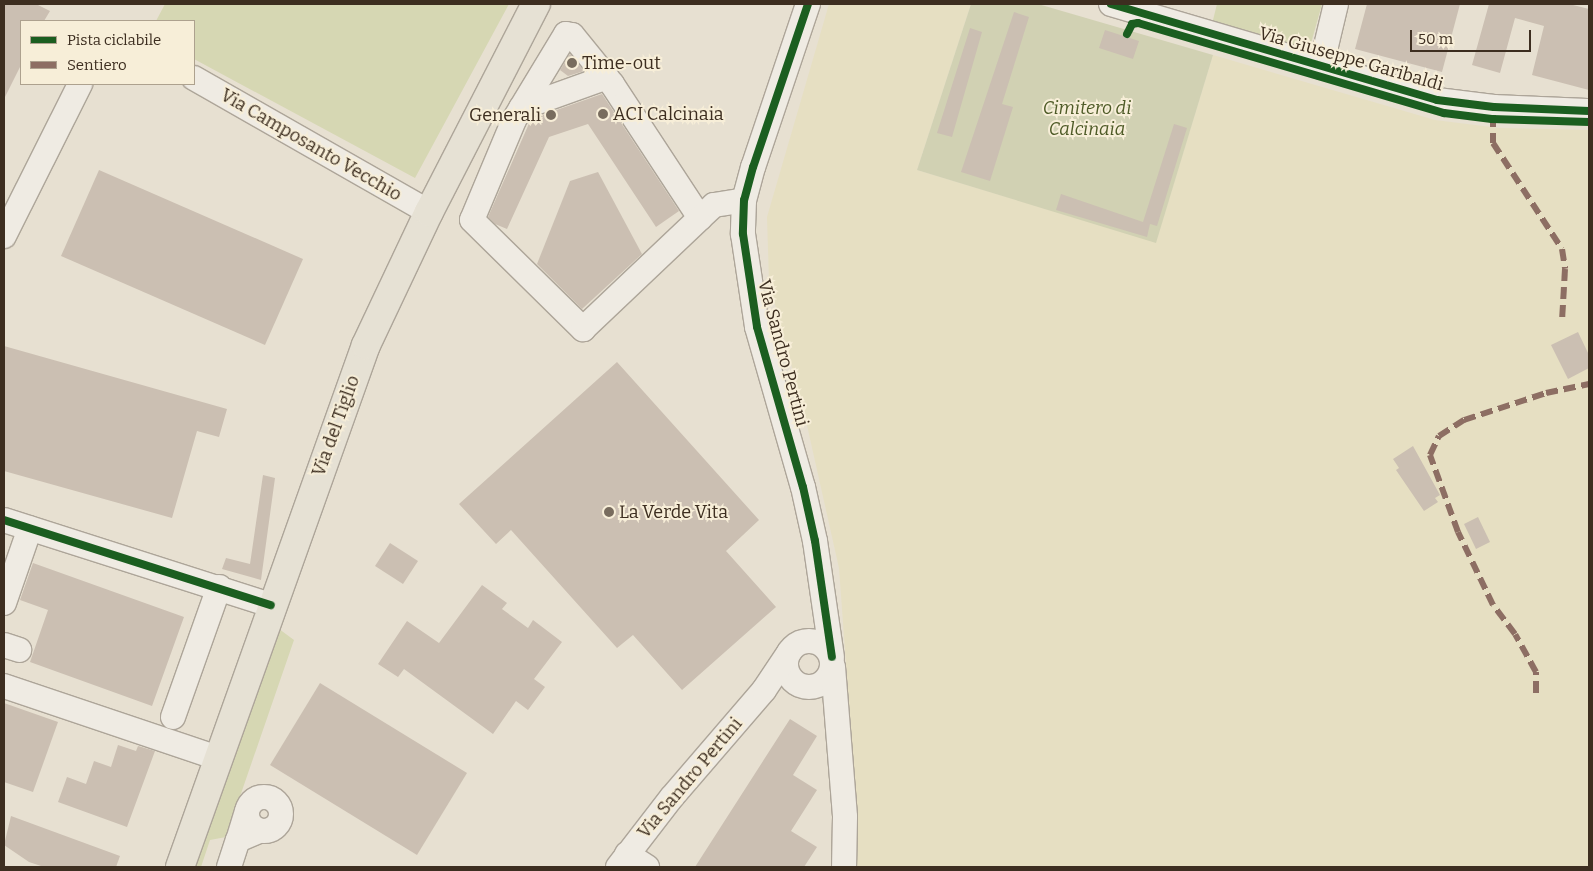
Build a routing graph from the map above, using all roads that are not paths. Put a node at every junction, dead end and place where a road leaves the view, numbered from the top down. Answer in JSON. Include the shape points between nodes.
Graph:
{"nodes":[{"id":1,"x":536,"y":4,"type":"edge"},
{"id":2,"x":808,"y":4,"type":"edge"},
{"id":3,"x":1111,"y":4,"type":"edge"},
{"id":4,"x":1336,"y":4,"type":"edge"},
{"id":5,"x":1321,"y":67,"type":"junction"},
{"id":6,"x":606,"y":77,"type":"junction"},
{"id":7,"x":195,"y":79,"type":"edge"},
{"id":8,"x":80,"y":85,"type":"edge"},
{"id":9,"x":520,"y":108,"type":"junction"},
{"id":10,"x":1589,"y":111,"type":"edge"},
{"id":11,"x":476,"y":118,"type":"junction"},
{"id":12,"x":508,"y":132,"type":"junction"},
{"id":13,"x":744,"y":200,"type":"junction"},
{"id":14,"x":429,"y":212,"type":"junction"},
{"id":15,"x":700,"y":218,"type":"junction"},
{"id":16,"x":4,"y":236,"type":"edge"},
{"id":17,"x":4,"y":520,"type":"edge"},
{"id":18,"x":30,"y":528,"type":"junction"},
{"id":19,"x":219,"y":587,"type":"junction"},
{"id":20,"x":4,"y":603,"type":"edge"},
{"id":21,"x":271,"y":605,"type":"junction"},
{"id":22,"x":823,"y":605,"type":"junction"},
{"id":23,"x":794,"y":647,"type":"junction"},
{"id":24,"x":832,"y":662,"type":"junction"},
{"id":25,"x":4,"y":686,"type":"edge"},
{"id":26,"x":805,"y":687,"type":"junction"},
{"id":27,"x":764,"y":690,"type":"junction"},
{"id":28,"x":836,"y":708,"type":"junction"},
{"id":29,"x":173,"y":717,"type":"dead end"},
{"id":30,"x":218,"y":758,"type":"junction"},
{"id":31,"x":248,"y":827,"type":"dead end"},
{"id":32,"x":622,"y":860,"type":"edge"},
{"id":33,"x":180,"y":867,"type":"edge"},
{"id":34,"x":229,"y":867,"type":"edge"},
{"id":35,"x":648,"y":867,"type":"edge"},
{"id":36,"x":844,"y":867,"type":"edge"}],
"edges":[{"from":1,"to":11,"type":"main road","name":"Via del Tiglio"},
{"from":2,"to":13,"type":"street","name":"Via Sandro Pertini"},
{"from":3,"to":5,"type":"street","name":"Via Giuseppe Garibaldi"},
{"from":4,"to":5,"type":"street"},
{"from":5,"to":10,"type":"street","name":"Via Giuseppe Garibaldi","via":[[1468,105]]},
{"from":6,"to":9,"type":"street"},
{"from":6,"to":9,"type":"street","via":[[572,35],[566,34]]},
{"from":6,"to":15,"type":"street"},
{"from":7,"to":14,"type":"street","name":"Via Camposanto Vecchio"},
{"from":8,"to":16,"type":"street"},
{"from":9,"to":12,"type":"street"},
{"from":11,"to":12,"type":"street"},
{"from":11,"to":14,"type":"main road","name":"Via del Tiglio"},
{"from":12,"to":15,"type":"street","via":[[472,220],[583,329]]},
{"from":13,"to":15,"type":"street","via":[[721,202]]},
{"from":13,"to":22,"type":"street","name":"Via Sandro Pertini","via":[[742,234],[749,293],[803,487],[815,542]]},
{"from":14,"to":21,"type":"main road","name":"Via del Tiglio","via":[[366,345]]},
{"from":17,"to":18,"type":"street"},
{"from":18,"to":19,"type":"street"},
{"from":18,"to":20,"type":"street"},
{"from":19,"to":21,"type":"street"},
{"from":19,"to":29,"type":"street"},
{"from":21,"to":30,"type":"main road","name":"Via del Tiglio"},
{"from":22,"to":23,"type":"street","name":"Via Sandro Pertini","via":[[816,623]]},
{"from":22,"to":24,"type":"street","name":"Via Sandro Pertini"},
{"from":23,"to":24,"type":"street","via":[[818,642]]},
{"from":23,"to":26,"type":"street","via":[[786,668],[795,682]]},
{"from":23,"to":27,"type":"street","name":"Via Sandro Pertini"},
{"from":24,"to":26,"type":"street","via":[[824,682]]},
{"from":24,"to":28,"type":"street","name":"Via Sandro Pertini"},
{"from":25,"to":30,"type":"street"},
{"from":26,"to":27,"type":"street","via":[[780,684]]},
{"from":26,"to":28,"type":"street","via":[[824,692]]},
{"from":27,"to":32,"type":"street","name":"Via Sandro Pertini"},
{"from":28,"to":36,"type":"street","name":"Via Sandro Pertini","via":[[845,817]]},
{"from":30,"to":33,"type":"main road","name":"Via del Tiglio"},
{"from":31,"to":34,"type":"street"},
{"from":32,"to":35,"type":"street"}]}
